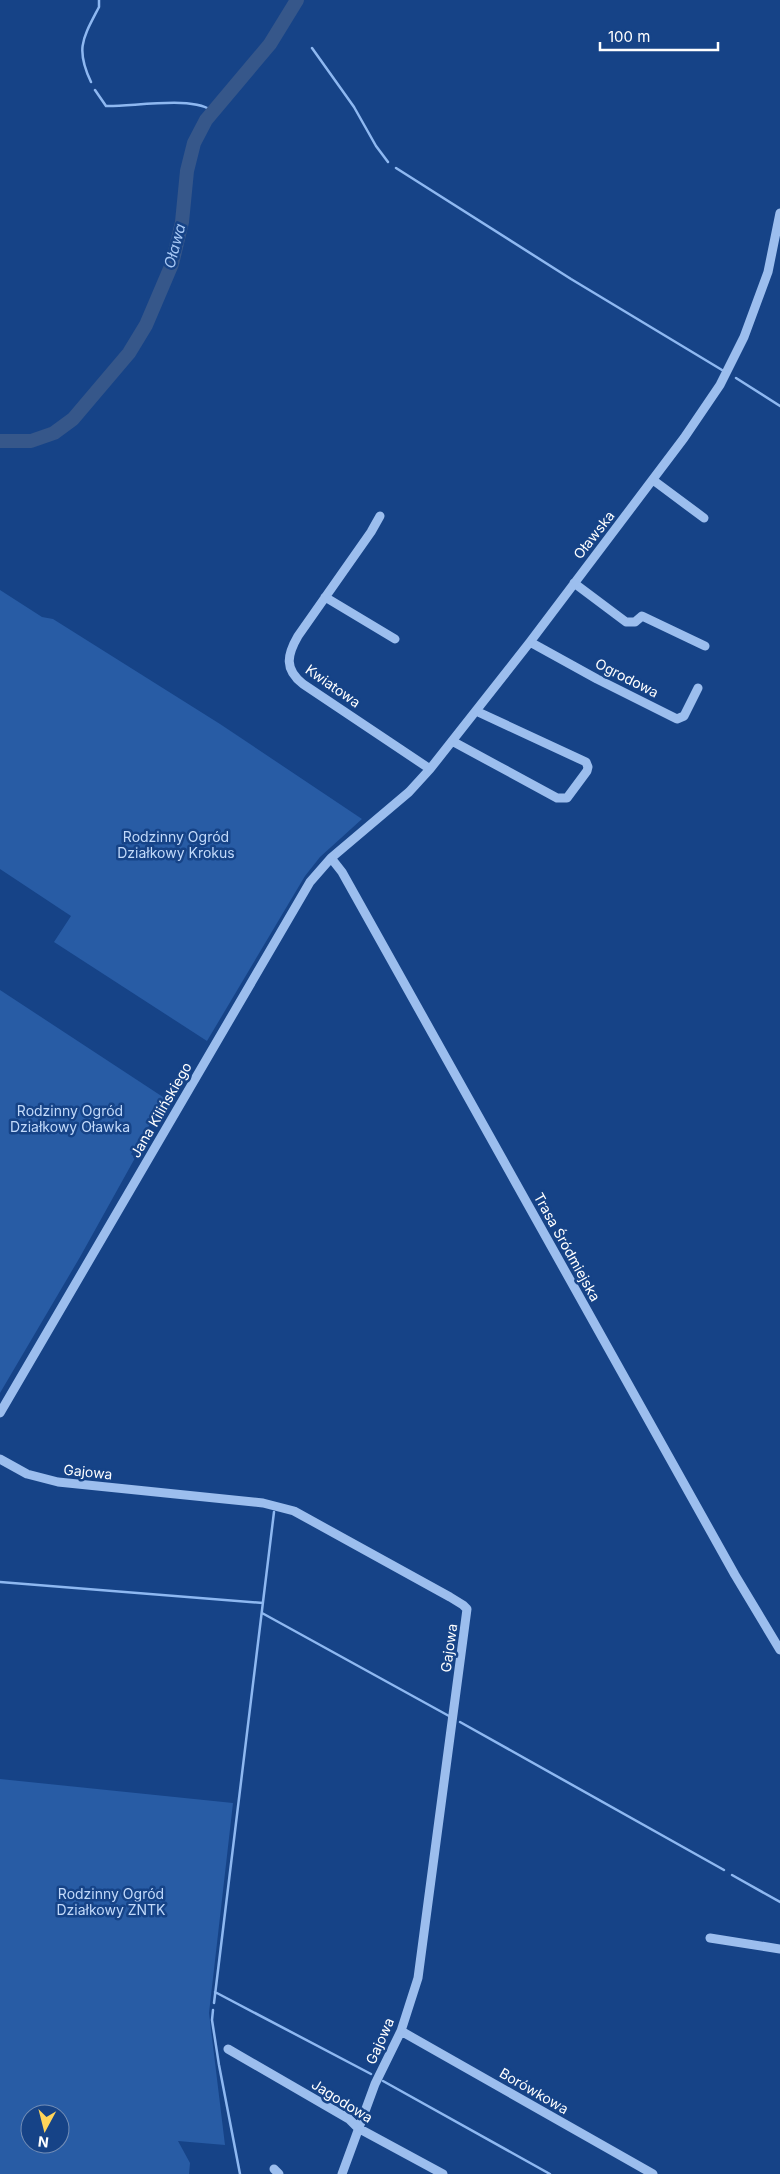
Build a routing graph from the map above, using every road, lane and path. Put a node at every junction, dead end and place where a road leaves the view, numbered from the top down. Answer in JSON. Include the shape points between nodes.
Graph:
{"nodes":[{"id":1,"x":780,"y":213,"type":"edge"},
{"id":2,"x":776,"y":257,"type":"edge"},
{"id":3,"x":653,"y":480,"type":"junction"},
{"id":4,"x":380,"y":516,"type":"dead end"},
{"id":5,"x":704,"y":518,"type":"dead end"},
{"id":6,"x":574,"y":583,"type":"junction"},
{"id":7,"x":325,"y":597,"type":"junction"},
{"id":8,"x":395,"y":639,"type":"dead end"},
{"id":9,"x":530,"y":642,"type":"junction"},
{"id":10,"x":704,"y":646,"type":"dead end"},
{"id":11,"x":698,"y":688,"type":"dead end"},
{"id":12,"x":476,"y":711,"type":"junction"},
{"id":13,"x":452,"y":741,"type":"junction"},
{"id":14,"x":430,"y":769,"type":"junction"},
{"id":15,"x":361,"y":832,"type":"joint"},
{"id":16,"x":331,"y":858,"type":"junction"},
{"id":17,"x":0,"y":1413,"type":"edge"},
{"id":18,"x":0,"y":1460,"type":"edge"},
{"id":19,"x":780,"y":1650,"type":"edge"},
{"id":20,"x":710,"y":1938,"type":"dead end"},
{"id":21,"x":780,"y":1949,"type":"edge"},
{"id":22,"x":401,"y":2031,"type":"junction"},
{"id":23,"x":228,"y":2050,"type":"dead end"},
{"id":24,"x":358,"y":2128,"type":"junction"},
{"id":25,"x":650,"y":2173,"type":"edge"},
{"id":26,"x":342,"y":2174,"type":"edge"},
{"id":27,"x":443,"y":2174,"type":"edge"}],
"edges":[{"from":1,"to":2,"type":"street","name":"Oławska"},
{"from":2,"to":3,"type":"street","name":"Oławska","via":[[728,371]]},
{"from":3,"to":5,"type":"street"},
{"from":3,"to":6,"type":"street","name":"Oławska"},
{"from":4,"to":7,"type":"street","name":"Kwiatowa"},
{"from":6,"to":9,"type":"street","name":"Oławska"},
{"from":6,"to":10,"type":"street","via":[[626,622],[635,622],[642,616]]},
{"from":7,"to":8,"type":"street"},
{"from":7,"to":14,"type":"street","name":"Kwiatowa","via":[[290,653],[292,674]]},
{"from":9,"to":11,"type":"street","name":"Ogrodowa","via":[[677,719],[684,716]]},
{"from":9,"to":12,"type":"street","name":"Oławska"},
{"from":12,"to":13,"type":"street","name":"Oławska"},
{"from":12,"to":13,"type":"street","via":[[586,762],[586,771],[567,798],[557,798]]},
{"from":13,"to":14,"type":"street","name":"Oławska"},
{"from":14,"to":15,"type":"street","name":"Oławska","via":[[409,792]]},
{"from":15,"to":16,"type":"street","name":"Jana Kilińskiego"},
{"from":16,"to":17,"type":"street","name":"Jana Kilińskiego","via":[[302,895]]},
{"from":16,"to":19,"type":"street","name":"Trasa Śródmiejska","via":[[342,872]]},
{"from":18,"to":22,"type":"street","name":"Gajowa","via":[[27,1474],[58,1482],[284,1507],[343,1536],[467,1609],[421,1960]]},
{"from":20,"to":21,"type":"street"},
{"from":22,"to":24,"type":"street","name":"Gajowa"},
{"from":22,"to":25,"type":"street","name":"Borówkowa"},
{"from":23,"to":24,"type":"street","name":"Jagodowa","via":[[349,2119]]},
{"from":24,"to":26,"type":"street","name":"Gajowa"},
{"from":24,"to":27,"type":"street","name":"Jagodowa"}]}
